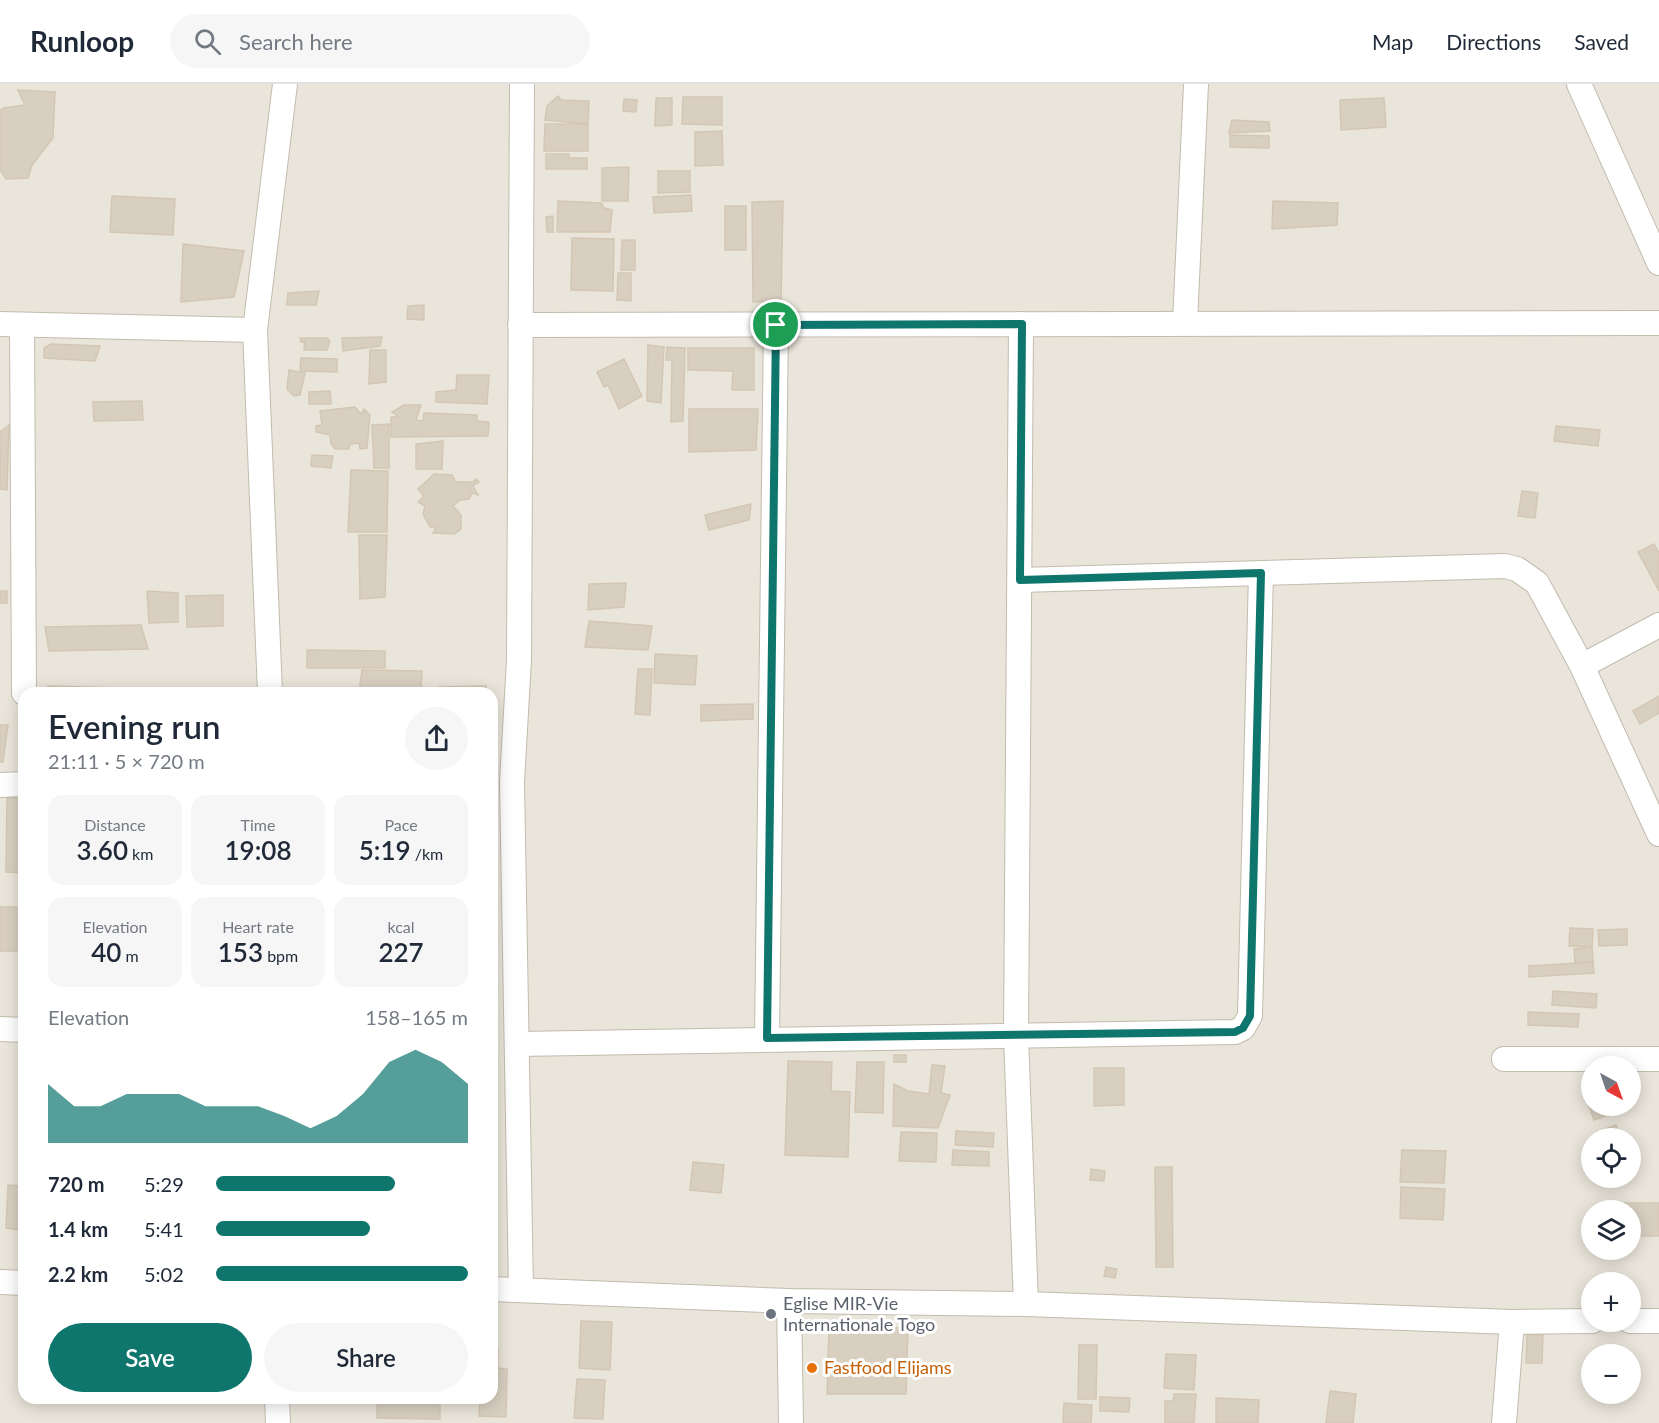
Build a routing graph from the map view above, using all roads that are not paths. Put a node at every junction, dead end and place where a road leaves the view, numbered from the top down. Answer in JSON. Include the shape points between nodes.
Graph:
{"nodes":[{"id":1,"x":285,"y":84,"type":"edge"},
{"id":2,"x":522,"y":84,"type":"edge"},
{"id":3,"x":1196,"y":84,"type":"edge"},
{"id":4,"x":1580,"y":84,"type":"edge"},
{"id":5,"x":1659,"y":263,"type":"edge"},
{"id":6,"x":1659,"y":323,"type":"edge"},
{"id":7,"x":11,"y":324,"type":"edge"},
{"id":8,"x":1022,"y":324,"type":"junction"},
{"id":9,"x":1185,"y":324,"type":"junction"},
{"id":10,"x":520,"y":325,"type":"junction"},
{"id":11,"x":776,"y":325,"type":"junction"},
{"id":12,"x":255,"y":330,"type":"junction"},
{"id":13,"x":1261,"y":573,"type":"junction"},
{"id":14,"x":1020,"y":580,"type":"junction"},
{"id":15,"x":1659,"y":625,"type":"edge"},
{"id":16,"x":1582,"y":666,"type":"junction"},
{"id":17,"x":24,"y":687,"type":"edge"},
{"id":18,"x":270,"y":687,"type":"edge"},
{"id":19,"x":502,"y":782,"type":"edge"},
{"id":20,"x":0,"y":784,"type":"edge"},
{"id":21,"x":18,"y":784,"type":"edge"},
{"id":22,"x":1659,"y":834,"type":"edge"},
{"id":23,"x":0,"y":1029,"type":"edge"},
{"id":24,"x":18,"y":1030,"type":"edge"},
{"id":25,"x":1016,"y":1036,"type":"junction"},
{"id":26,"x":767,"y":1038,"type":"junction"},
{"id":27,"x":518,"y":1044,"type":"junction"},
{"id":28,"x":1504,"y":1059,"type":"dead end"},
{"id":29,"x":1659,"y":1059,"type":"edge"},
{"id":30,"x":0,"y":1282,"type":"edge"},
{"id":31,"x":18,"y":1283,"type":"edge"},
{"id":32,"x":498,"y":1289,"type":"edge"},
{"id":33,"x":521,"y":1290,"type":"junction"},
{"id":34,"x":789,"y":1301,"type":"junction"},
{"id":35,"x":1026,"y":1304,"type":"junction"},
{"id":36,"x":1581,"y":1321,"type":"edge"},
{"id":37,"x":1641,"y":1321,"type":"edge"},
{"id":38,"x":1659,"y":1321,"type":"edge"},
{"id":39,"x":1512,"y":1322,"type":"junction"},
{"id":40,"x":277,"y":1404,"type":"edge"},
{"id":41,"x":278,"y":1423,"type":"edge"},
{"id":42,"x":791,"y":1423,"type":"edge"},
{"id":43,"x":1504,"y":1423,"type":"edge"}],
"edges":[{"from":1,"to":12,"type":"street"},
{"from":2,"to":10,"type":"street"},
{"from":3,"to":9,"type":"street"},
{"from":4,"to":5,"type":"street"},
{"from":6,"to":9,"type":"street"},
{"from":7,"to":12,"type":"street"},
{"from":7,"to":17,"type":"street"},
{"from":8,"to":9,"type":"street"},
{"from":8,"to":11,"type":"street"},
{"from":8,"to":14,"type":"street"},
{"from":10,"to":11,"type":"street"},
{"from":10,"to":19,"type":"street","via":[[519,660]]},
{"from":11,"to":26,"type":"street"},
{"from":12,"to":18,"type":"street"},
{"from":13,"to":14,"type":"street"},
{"from":13,"to":16,"type":"street","via":[[1505,566],[1517,569],[1537,583]]},
{"from":13,"to":25,"type":"street","via":[[1247,1023],[1235,1032]]},
{"from":14,"to":25,"type":"street"},
{"from":15,"to":16,"type":"street"},
{"from":16,"to":22,"type":"street"},
{"from":19,"to":27,"type":"street"},
{"from":20,"to":21,"type":"street"},
{"from":23,"to":24,"type":"street"},
{"from":25,"to":26,"type":"street"},
{"from":25,"to":35,"type":"street"},
{"from":26,"to":27,"type":"street"},
{"from":27,"to":33,"type":"street"},
{"from":28,"to":29,"type":"street"},
{"from":30,"to":31,"type":"street"},
{"from":32,"to":33,"type":"street"},
{"from":33,"to":34,"type":"street"},
{"from":34,"to":35,"type":"street"},
{"from":34,"to":42,"type":"street"},
{"from":35,"to":39,"type":"street"},
{"from":36,"to":39,"type":"street"},
{"from":37,"to":38,"type":"street"},
{"from":39,"to":43,"type":"street"},
{"from":40,"to":41,"type":"street"}]}
